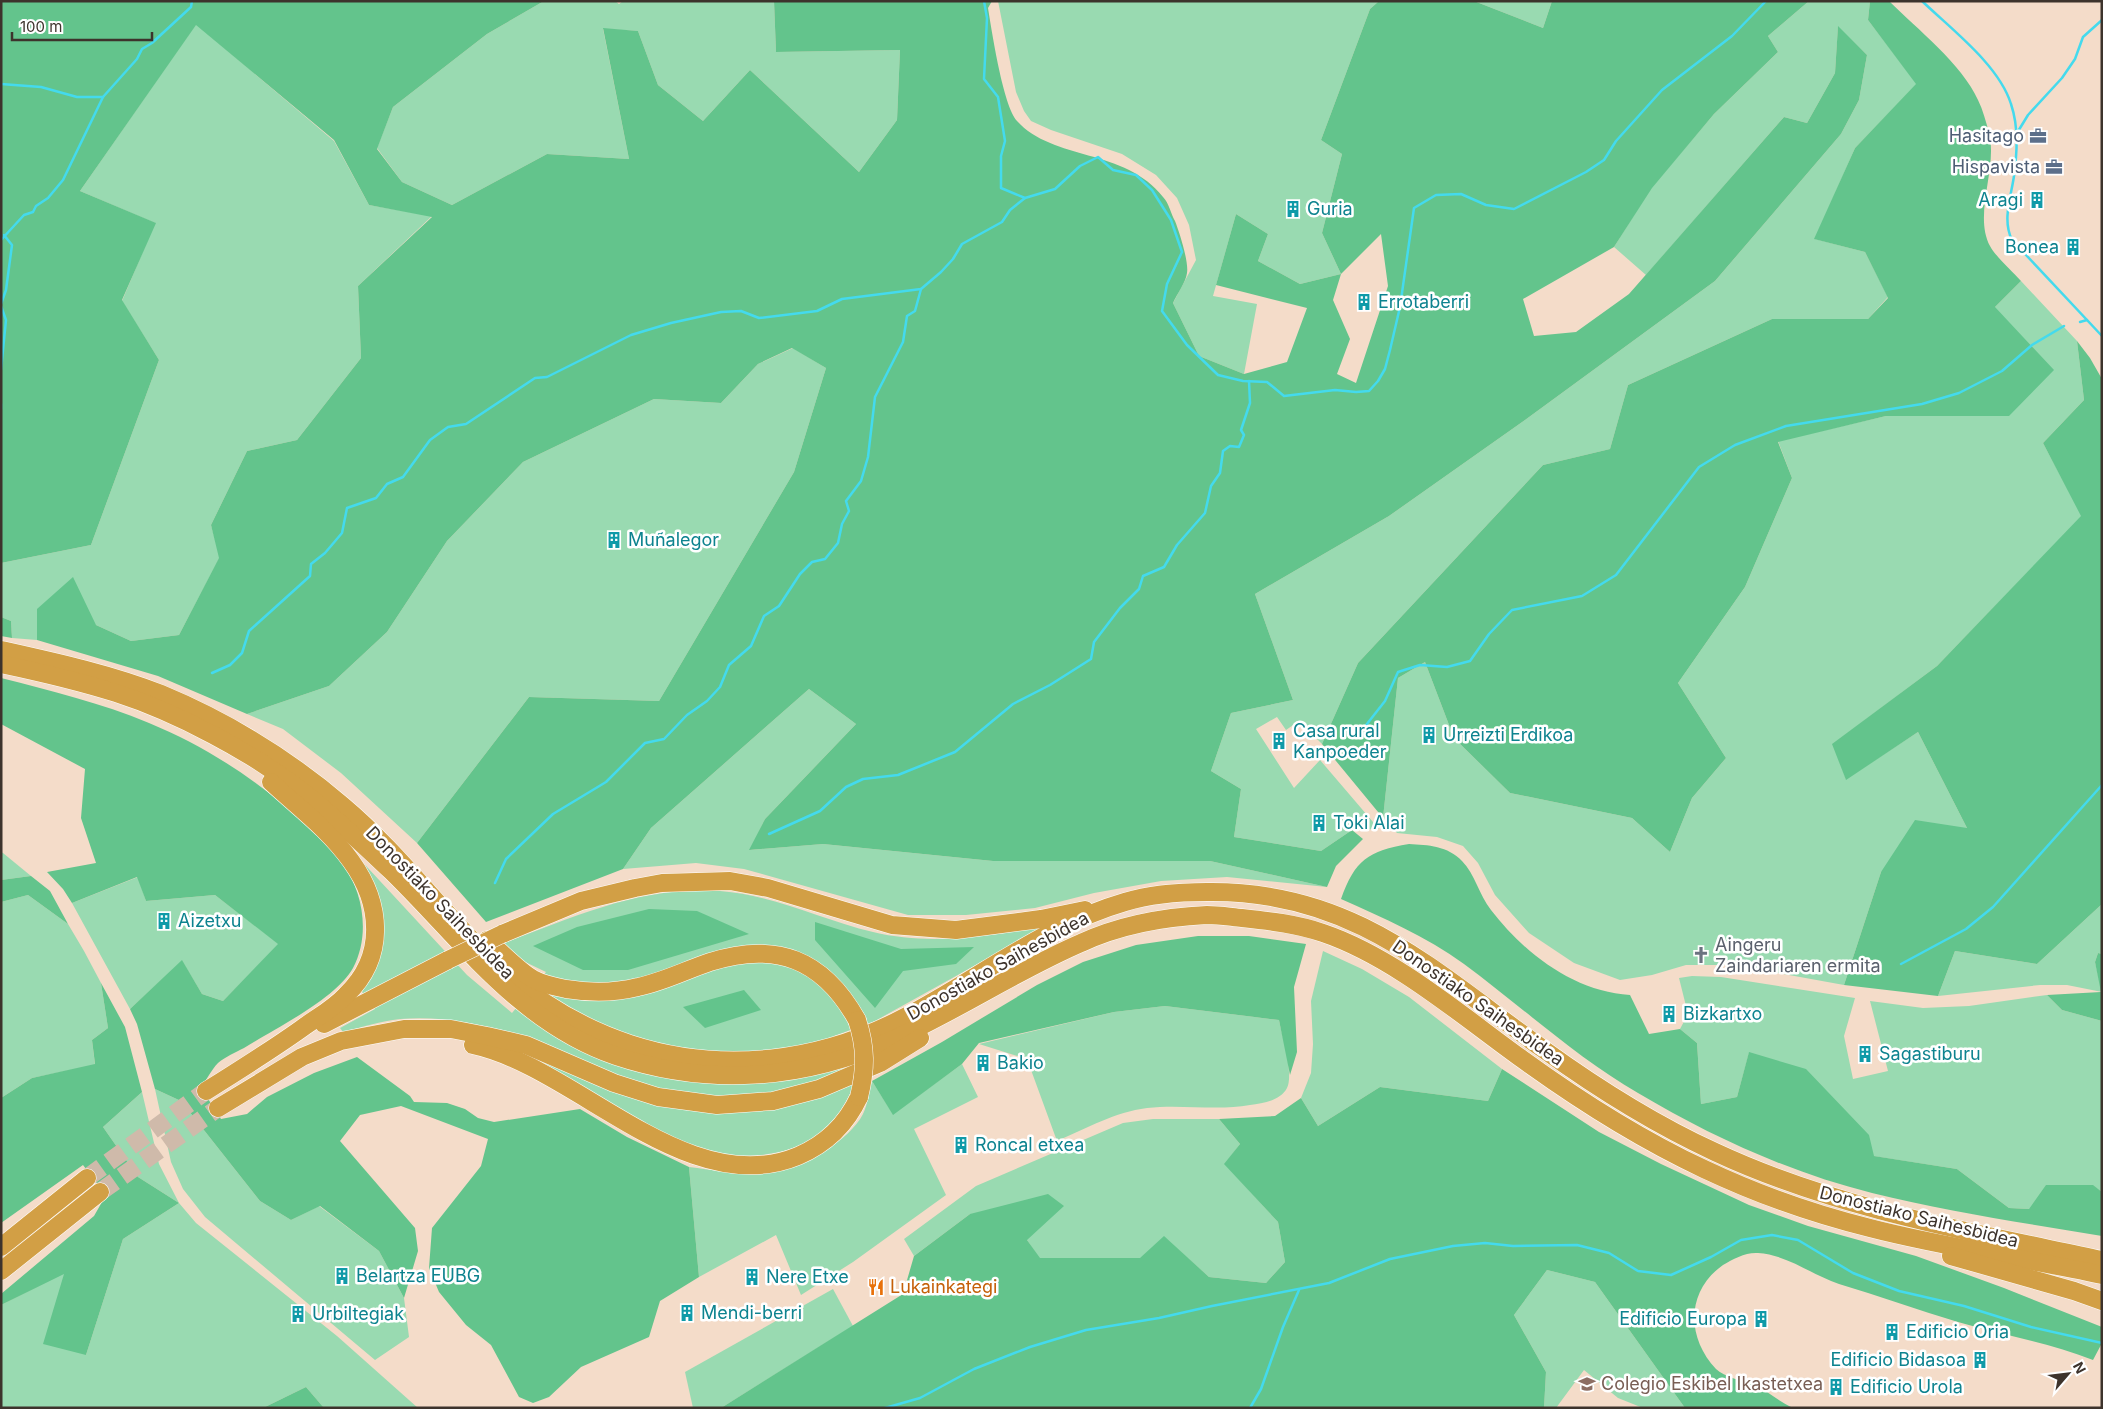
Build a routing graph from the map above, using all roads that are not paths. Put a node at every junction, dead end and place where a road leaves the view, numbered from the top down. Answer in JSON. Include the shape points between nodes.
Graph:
{"nodes":[{"id":1,"x":1,"y":650,"type":"edge"},
{"id":2,"x":1,"y":664,"type":"edge"},
{"id":3,"x":245,"y":754,"type":"junction"},
{"id":4,"x":419,"y":881,"type":"junction"},
{"id":5,"x":1124,"y":902,"type":"junction"},
{"id":6,"x":1020,"y":974,"type":"junction"},
{"id":7,"x":371,"y":1034,"type":"junction"},
{"id":8,"x":262,"y":1057,"type":"junction"},
{"id":9,"x":206,"y":1091,"type":"tunnel mouth"},
{"id":10,"x":218,"y":1108,"type":"tunnel mouth"},
{"id":11,"x":87,"y":1178,"type":"tunnel mouth"},
{"id":12,"x":100,"y":1192,"type":"tunnel mouth"},
{"id":13,"x":1870,"y":1228,"type":"junction"},
{"id":14,"x":1969,"y":1232,"type":"junction"},
{"id":15,"x":1,"y":1247,"type":"edge"},
{"id":16,"x":2102,"y":1247,"type":"edge"},
{"id":17,"x":2102,"y":1260,"type":"edge"},
{"id":18,"x":1,"y":1271,"type":"edge"},
{"id":19,"x":2102,"y":1275,"type":"edge"},
{"id":20,"x":2102,"y":1302,"type":"edge"}],
"edges":[{"from":1,"to":4,"type":"highway","name":"Donostiako Saihesbidea","via":[[122,680],[161,694],[235,730],[275,754],[342,804]]},
{"from":2,"to":3,"type":"highway","name":"Donostiako Saihesbidea","via":[[120,694],[178,719]]},
{"from":3,"to":6,"type":"highway","name":"Donostiako Saihesbidea","via":[[300,790],[334,818],[515,998],[591,1047],[648,1066],[747,1077],[815,1067],[852,1057],[892,1040]]},
{"from":3,"to":8,"type":"highway","via":[[348,856],[371,896],[376,925],[370,959],[348,994]]},
{"from":4,"to":5,"type":"highway","name":"Donostiako Saihesbidea","via":[[505,972],[560,1012],[601,1033],[644,1048],[688,1058],[732,1061],[798,1055],[840,1045],[874,1032],[1056,931]]},
{"from":4,"to":7,"type":"highway","bridge":true,"via":[[534,980],[586,992],[614,992],[640,987],[732,956],[775,954],[796,960],[833,984],[857,1020],[864,1040],[865,1059],[859,1097],[838,1129],[808,1152],[773,1163],[735,1164],[696,1156],[635,1127],[543,1073],[492,1049],[448,1039]]},
{"from":5,"to":8,"type":"highway","bridge":true,"via":[[1041,919],[956,930],[892,925],[768,888],[730,881],[662,883],[581,901],[502,934]]},
{"from":5,"to":14,"type":"highway","name":"Donostiako Saihesbidea","via":[[1172,894],[1227,892],[1276,898],[1331,912],[1370,929],[1415,955],[1610,1095],[1713,1152],[1799,1186],[1878,1210]]},
{"from":6,"to":7,"type":"highway","via":[[880,1063],[819,1089],[773,1101],[717,1104],[658,1097],[614,1083],[526,1045],[451,1029],[404,1029]]},
{"from":6,"to":13,"type":"highway","name":"Donostiako Saihesbidea","via":[[1084,942],[1145,922],[1211,915],[1276,921],[1325,934],[1403,974],[1630,1131],[1744,1187],[1814,1213]]},
{"from":7,"to":10,"type":"highway","via":[[341,1041],[302,1057]]},
{"from":8,"to":9,"type":"highway"},
{"from":11,"to":15,"type":"highway"},
{"from":12,"to":18,"type":"highway"},
{"from":13,"to":19,"type":"highway","name":"Donostiako Saihesbidea"},
{"from":13,"to":20,"type":"highway","via":[[1895,1241],[2074,1291]]},
{"from":14,"to":16,"type":"highway"},
{"from":14,"to":17,"type":"highway","name":"Donostiako Saihesbidea"}]}
